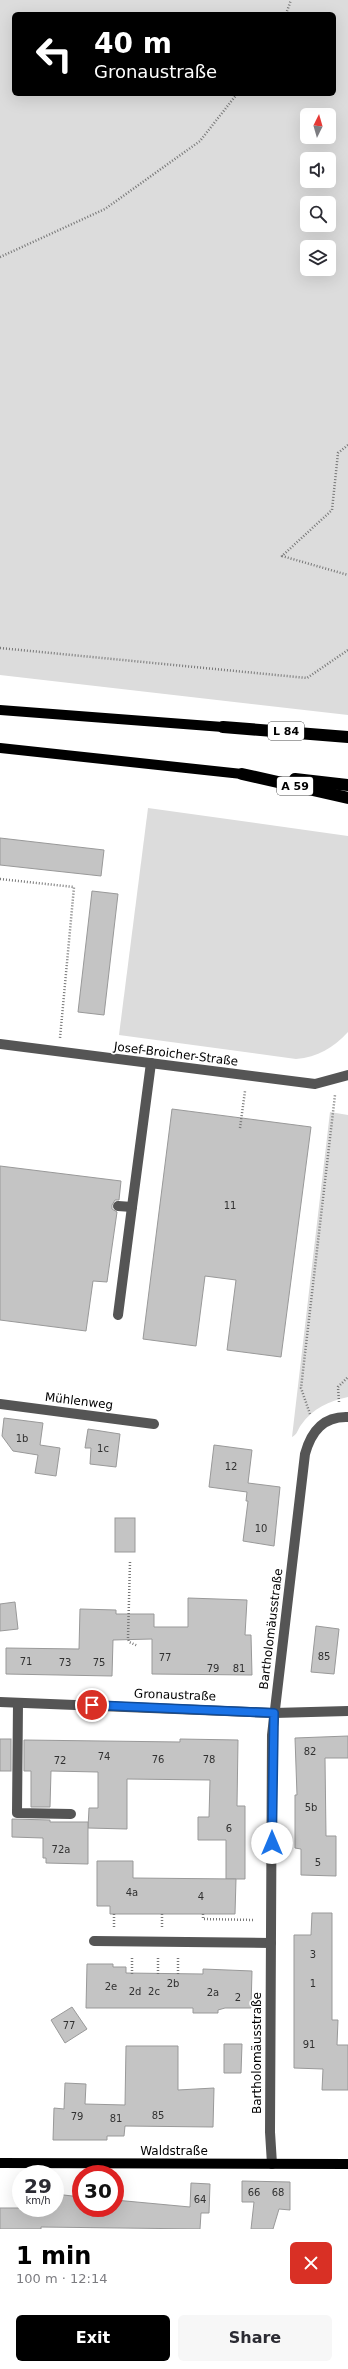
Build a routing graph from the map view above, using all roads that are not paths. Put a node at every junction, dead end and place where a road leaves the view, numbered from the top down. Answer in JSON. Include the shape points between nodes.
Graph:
{"nodes":[{"id":1,"x":0,"y":710,"type":"edge"},
{"id":2,"x":223,"y":727,"type":"joint"},
{"id":3,"x":348,"y":736,"type":"edge"},
{"id":4,"x":0,"y":748,"type":"edge"},
{"id":5,"x":242,"y":774,"type":"junction"},
{"id":6,"x":348,"y":785,"type":"edge"},
{"id":7,"x":348,"y":798,"type":"edge"},
{"id":8,"x":0,"y":1044,"type":"edge"},
{"id":9,"x":151,"y":1063,"type":"junction"},
{"id":10,"x":348,"y":1076,"type":"edge"},
{"id":11,"x":118,"y":1206,"type":"dead end"},
{"id":12,"x":132,"y":1208,"type":"junction"},
{"id":13,"x":118,"y":1315,"type":"dead end"},
{"id":14,"x":0,"y":1404,"type":"edge"},
{"id":15,"x":344,"y":1417,"type":"edge"},
{"id":16,"x":154,"y":1424,"type":"dead end"},
{"id":17,"x":0,"y":1702,"type":"edge"},
{"id":18,"x":18,"y":1703,"type":"junction"},
{"id":19,"x":348,"y":1711,"type":"edge"},
{"id":20,"x":274,"y":1713,"type":"junction"},
{"id":21,"x":71,"y":1814,"type":"dead end"},
{"id":22,"x":94,"y":1941,"type":"dead end"},
{"id":23,"x":271,"y":1943,"type":"junction"},
{"id":24,"x":0,"y":2163,"type":"edge"},
{"id":25,"x":272,"y":2164,"type":"junction"},
{"id":26,"x":348,"y":2164,"type":"edge"}],
"edges":[{"from":1,"to":2,"type":"main road","number":"L 84"},
{"from":2,"to":3,"type":"highway","number":"L 84"},
{"from":4,"to":5,"type":"main road"},
{"from":5,"to":6,"type":"highway"},
{"from":5,"to":7,"type":"highway","number":"A 59"},
{"from":8,"to":9,"type":"street","name":"Josef-Broicher-Straße"},
{"from":9,"to":10,"type":"street","name":"Josef-Broicher-Straße","via":[[315,1084]]},
{"from":9,"to":12,"type":"street"},
{"from":11,"to":12,"type":"street"},
{"from":12,"to":13,"type":"street"},
{"from":14,"to":16,"type":"street","name":"Mühlenweg"},
{"from":15,"to":20,"type":"street","name":"Bartholomäusstraße","via":[[318,1427],[310,1439],[305,1454]]},
{"from":17,"to":18,"type":"street","name":"Gronaustraße"},
{"from":18,"to":20,"type":"street","name":"Gronaustraße"},
{"from":18,"to":21,"type":"street","via":[[18,1812]]},
{"from":19,"to":20,"type":"street","name":"Gronaustraße"},
{"from":20,"to":23,"type":"street","name":"Bartholomäusstraße"},
{"from":22,"to":23,"type":"street"},
{"from":23,"to":25,"type":"street","name":"Bartholomäusstraße"},
{"from":24,"to":25,"type":"main road","name":"Waldstraße"},
{"from":25,"to":26,"type":"main road","name":"Waldstraße"}]}
